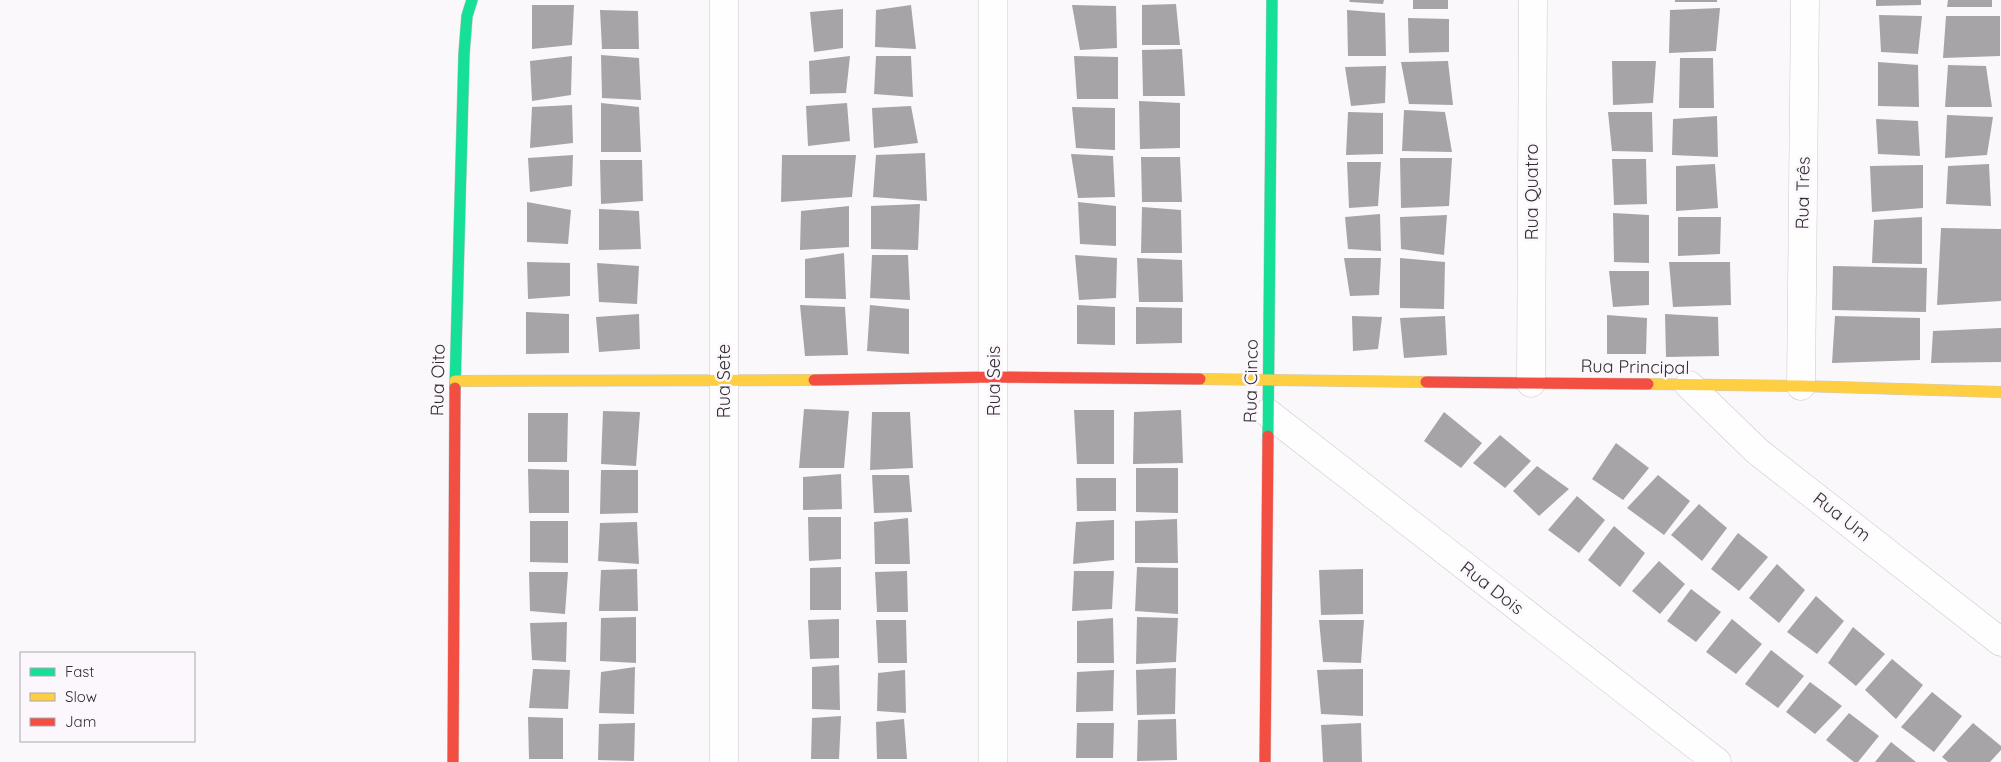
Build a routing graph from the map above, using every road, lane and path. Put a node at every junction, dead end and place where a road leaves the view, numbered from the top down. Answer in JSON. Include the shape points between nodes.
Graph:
{"nodes":[{"id":1,"x":472,"y":0,"type":"edge"},
{"id":2,"x":724,"y":0,"type":"edge"},
{"id":3,"x":993,"y":0,"type":"edge"},
{"id":4,"x":1272,"y":0,"type":"edge"},
{"id":5,"x":1533,"y":0,"type":"edge"},
{"id":6,"x":1805,"y":0,"type":"edge"},
{"id":7,"x":994,"y":377,"type":"junction"},
{"id":8,"x":1268,"y":379,"type":"junction"},
{"id":9,"x":456,"y":381,"type":"junction"},
{"id":10,"x":724,"y":381,"type":"junction"},
{"id":11,"x":1530,"y":383,"type":"junction"},
{"id":12,"x":1689,"y":385,"type":"junction"},
{"id":13,"x":1801,"y":386,"type":"junction"},
{"id":14,"x":2001,"y":392,"type":"edge"},
{"id":15,"x":1268,"y":413,"type":"junction"},
{"id":16,"x":2001,"y":642,"type":"edge"},
{"id":17,"x":453,"y":762,"type":"edge"},
{"id":18,"x":724,"y":762,"type":"edge"},
{"id":19,"x":993,"y":762,"type":"edge"},
{"id":20,"x":1265,"y":762,"type":"edge"},
{"id":21,"x":1717,"y":762,"type":"edge"}],
"edges":[{"from":1,"to":9,"type":"street","name":"Rua Oito","via":[[467,16],[464,54]]},
{"from":2,"to":10,"type":"street","name":"Rua Sete"},
{"from":3,"to":7,"type":"street","name":"Rua Seis"},
{"from":4,"to":8,"type":"street","name":"Rua Cinco"},
{"from":5,"to":11,"type":"street","name":"Rua Quatro"},
{"from":6,"to":13,"type":"street","name":"Rua Três"},
{"from":7,"to":8,"type":"street","name":"Rua Principal"},
{"from":7,"to":10,"type":"street","name":"Rua Principal"},
{"from":7,"to":19,"type":"street","name":"Rua Seis"},
{"from":8,"to":11,"type":"street","name":"Rua Principal"},
{"from":8,"to":15,"type":"street","name":"Rua Cinco"},
{"from":9,"to":10,"type":"street","name":"Rua Principal"},
{"from":9,"to":17,"type":"street","name":"Rua Oito"},
{"from":10,"to":18,"type":"street","name":"Rua Sete"},
{"from":11,"to":12,"type":"street","name":"Rua Principal"},
{"from":12,"to":13,"type":"street","name":"Rua Principal"},
{"from":12,"to":16,"type":"street","name":"Rua Um","via":[[1758,451]]},
{"from":13,"to":14,"type":"street","name":"Rua Principal"},
{"from":15,"to":20,"type":"street","name":"Rua Cinco"},
{"from":15,"to":21,"type":"street","name":"Rua Dois"}]}
